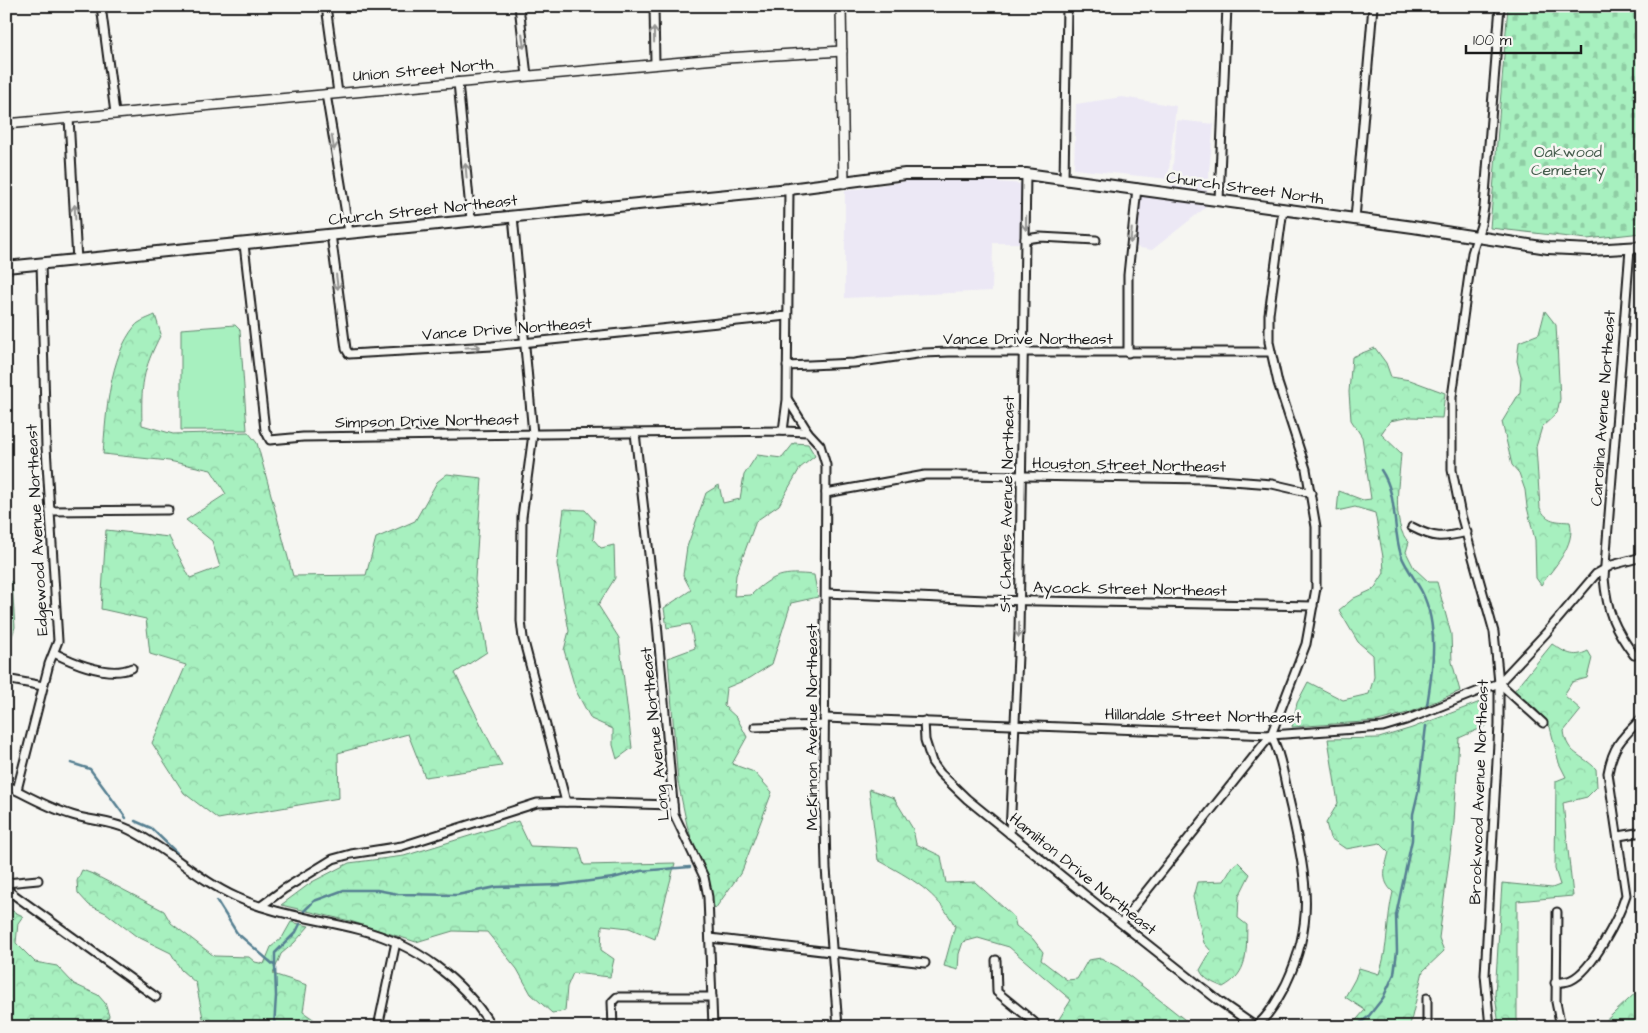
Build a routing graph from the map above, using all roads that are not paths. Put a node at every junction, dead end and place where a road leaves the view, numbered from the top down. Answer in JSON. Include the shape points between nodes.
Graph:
{"nodes":[{"id":1,"x":101,"y":6,"type":"edge"},
{"id":2,"x":326,"y":6,"type":"edge"},
{"id":3,"x":519,"y":6,"type":"edge"},
{"id":4,"x":654,"y":6,"type":"edge"},
{"id":5,"x":841,"y":6,"type":"edge"},
{"id":6,"x":1067,"y":6,"type":"edge"},
{"id":7,"x":1227,"y":6,"type":"edge"},
{"id":8,"x":1373,"y":6,"type":"edge"},
{"id":9,"x":1500,"y":6,"type":"edge"},
{"id":10,"x":842,"y":51,"type":"junction"},
{"id":11,"x":655,"y":64,"type":"junction"},
{"id":12,"x":527,"y":76,"type":"junction"},
{"id":13,"x":458,"y":82,"type":"junction"},
{"id":14,"x":338,"y":93,"type":"junction"},
{"id":15,"x":326,"y":94,"type":"junction"},
{"id":16,"x":115,"y":114,"type":"junction"},
{"id":17,"x":69,"y":118,"type":"junction"},
{"id":18,"x":6,"y":124,"type":"edge"},
{"id":19,"x":1026,"y":174,"type":"junction"},
{"id":20,"x":1064,"y":179,"type":"junction"},
{"id":21,"x":844,"y":182,"type":"junction"},
{"id":22,"x":1137,"y":188,"type":"junction"},
{"id":23,"x":789,"y":189,"type":"junction"},
{"id":24,"x":1219,"y":200,"type":"junction"},
{"id":25,"x":1282,"y":208,"type":"junction"},
{"id":26,"x":513,"y":216,"type":"junction"},
{"id":27,"x":1355,"y":218,"type":"junction"},
{"id":28,"x":471,"y":220,"type":"junction"},
{"id":29,"x":348,"y":232,"type":"junction"},
{"id":30,"x":331,"y":234,"type":"junction"},
{"id":31,"x":1478,"y":237,"type":"junction"},
{"id":32,"x":1025,"y":239,"type":"junction"},
{"id":33,"x":1096,"y":240,"type":"dead end"},
{"id":34,"x":244,"y":244,"type":"junction"},
{"id":35,"x":1642,"y":247,"type":"edge"},
{"id":36,"x":1630,"y":249,"type":"junction"},
{"id":37,"x":77,"y":261,"type":"junction"},
{"id":38,"x":41,"y":263,"type":"junction"},
{"id":39,"x":6,"y":267,"type":"edge"},
{"id":40,"x":787,"y":316,"type":"junction"},
{"id":41,"x":526,"y":342,"type":"junction"},
{"id":42,"x":1024,"y":352,"type":"junction"},
{"id":43,"x":1270,"y":352,"type":"junction"},
{"id":44,"x":1128,"y":353,"type":"junction"},
{"id":45,"x":787,"y":366,"type":"junction"},
{"id":46,"x":787,"y":400,"type":"junction"},
{"id":47,"x":783,"y":431,"type":"junction"},
{"id":48,"x":808,"y":432,"type":"junction"},
{"id":49,"x":635,"y":433,"type":"junction"},
{"id":50,"x":533,"y":434,"type":"junction"},
{"id":51,"x":1021,"y":476,"type":"junction"},
{"id":52,"x":826,"y":493,"type":"junction"},
{"id":53,"x":1311,"y":493,"type":"junction"},
{"id":54,"x":168,"y":510,"type":"dead end"},
{"id":55,"x":50,"y":511,"type":"junction"},
{"id":56,"x":1412,"y":527,"type":"dead end"},
{"id":57,"x":1467,"y":532,"type":"junction"},
{"id":58,"x":1642,"y":557,"type":"edge"},
{"id":59,"x":1605,"y":569,"type":"junction"},
{"id":60,"x":826,"y":594,"type":"junction"},
{"id":61,"x":1019,"y":601,"type":"junction"},
{"id":62,"x":1313,"y":606,"type":"junction"},
{"id":63,"x":54,"y":652,"type":"junction"},
{"id":64,"x":1634,"y":655,"type":"dead end"},
{"id":65,"x":132,"y":668,"type":"dead end"},
{"id":66,"x":6,"y":679,"type":"edge"},
{"id":67,"x":1499,"y":682,"type":"junction"},
{"id":68,"x":43,"y":686,"type":"junction"},
{"id":69,"x":1642,"y":718,"type":"edge"},
{"id":70,"x":824,"y":721,"type":"junction"},
{"id":71,"x":924,"y":721,"type":"junction"},
{"id":72,"x":1543,"y":723,"type":"dead end"},
{"id":73,"x":1015,"y":725,"type":"junction"},
{"id":74,"x":755,"y":727,"type":"dead end"},
{"id":75,"x":1271,"y":734,"type":"junction"},
{"id":76,"x":6,"y":785,"type":"edge"},
{"id":77,"x":17,"y":790,"type":"junction"},
{"id":78,"x":566,"y":802,"type":"junction"},
{"id":79,"x":673,"y":805,"type":"junction"},
{"id":80,"x":1642,"y":832,"type":"edge"},
{"id":81,"x":1010,"y":834,"type":"junction"},
{"id":82,"x":1619,"y":836,"type":"junction"},
{"id":83,"x":38,"y":880,"type":"dead end"},
{"id":84,"x":6,"y":883,"type":"edge"},
{"id":85,"x":6,"y":889,"type":"edge"},
{"id":86,"x":261,"y":906,"type":"junction"},
{"id":87,"x":1557,"y":912,"type":"dead end"},
{"id":88,"x":1120,"y":923,"type":"junction"},
{"id":89,"x":710,"y":938,"type":"junction"},
{"id":90,"x":396,"y":942,"type":"junction"},
{"id":91,"x":832,"y":952,"type":"junction"},
{"id":92,"x":996,"y":960,"type":"dead end"},
{"id":93,"x":925,"y":963,"type":"dead end"},
{"id":94,"x":1555,"y":983,"type":"junction"},
{"id":95,"x":156,"y":997,"type":"dead end"},
{"id":96,"x":712,"y":997,"type":"junction"},
{"id":97,"x":1427,"y":998,"type":"dead end"},
{"id":98,"x":1255,"y":1026,"type":"edge"},
{"id":99,"x":378,"y":1027,"type":"edge"},
{"id":100,"x":492,"y":1027,"type":"edge"},
{"id":101,"x":612,"y":1027,"type":"edge"},
{"id":102,"x":713,"y":1027,"type":"edge"},
{"id":103,"x":838,"y":1027,"type":"edge"},
{"id":104,"x":1031,"y":1027,"type":"edge"},
{"id":105,"x":1426,"y":1027,"type":"edge"},
{"id":106,"x":1490,"y":1027,"type":"edge"},
{"id":107,"x":1561,"y":1027,"type":"edge"}],
"edges":[{"from":1,"to":16,"type":"street"},
{"from":2,"to":14,"type":"street"},
{"from":3,"to":12,"type":"street","one_way":true},
{"from":11,"to":4,"type":"street","one_way":true},
{"from":5,"to":10,"type":"street"},
{"from":6,"to":20,"type":"street"},
{"from":7,"to":24,"type":"street"},
{"from":8,"to":27,"type":"street"},
{"from":9,"to":31,"type":"street","name":"Brookwood Avenue Northeast","via":[[1484,207]]},
{"from":10,"to":11,"type":"street","name":"Union Street North"},
{"from":10,"to":21,"type":"street"},
{"from":11,"to":12,"type":"street","name":"Union Street North"},
{"from":12,"to":13,"type":"street","name":"Union Street North"},
{"from":13,"to":14,"type":"street","name":"Union Street North"},
{"from":28,"to":13,"type":"street","one_way":true},
{"from":14,"to":15,"type":"street","name":"Union Street North"},
{"from":15,"to":16,"type":"street","name":"Union Street North"},
{"from":15,"to":29,"type":"street","one_way":true},
{"from":16,"to":17,"type":"street","name":"Union Street North"},
{"from":17,"to":18,"type":"street","name":"Union Street North"},
{"from":37,"to":17,"type":"street","one_way":true},
{"from":19,"to":20,"type":"main road","name":"Church Street North"},
{"from":19,"to":21,"type":"main road","name":"Church Street North","via":[[947,172]]},
{"from":19,"to":32,"type":"street","name":"St Charles Avenue Northeast","one_way":true},
{"from":20,"to":22,"type":"main road","name":"Church Street North"},
{"from":21,"to":23,"type":"main road","name":"Church Street Northeast"},
{"from":22,"to":24,"type":"main road","name":"Church Street North"},
{"from":22,"to":44,"type":"street","one_way":true,"via":[[1128,275]]},
{"from":23,"to":26,"type":"main road","name":"Church Street Northeast"},
{"from":23,"to":40,"type":"street"},
{"from":24,"to":25,"type":"main road","name":"Church Street North"},
{"from":25,"to":27,"type":"main road","name":"Church Street North"},
{"from":25,"to":43,"type":"street","via":[[1269,314]]},
{"from":26,"to":28,"type":"main road","name":"Church Street Northeast"},
{"from":26,"to":41,"type":"street"},
{"from":27,"to":31,"type":"main road","name":"Church Street North"},
{"from":28,"to":29,"type":"main road","name":"Church Street Northeast"},
{"from":29,"to":30,"type":"main road","name":"Church Street Northeast"},
{"from":30,"to":34,"type":"main road","name":"Church Street Northeast"},
{"from":30,"to":41,"type":"street","name":"Vance Drive Northeast","one_way":true,"via":[[349,354]]},
{"from":31,"to":36,"type":"main road","name":"Church Street North","via":[[1566,250]]},
{"from":31,"to":57,"type":"street","name":"Brookwood Avenue Northeast","via":[[1472,253],[1450,420],[1452,470]]},
{"from":32,"to":33,"type":"street"},
{"from":32,"to":42,"type":"street","name":"St Charles Avenue Northeast"},
{"from":34,"to":37,"type":"main road","name":"Church Street Northeast"},
{"from":34,"to":50,"type":"street","name":"Simpson Drive Northeast","via":[[265,430],[270,440],[304,436]]},
{"from":35,"to":36,"type":"main road","name":"Church Street North"},
{"from":36,"to":59,"type":"street","name":"Carolina Avenue Northeast"},
{"from":37,"to":38,"type":"main road","name":"Church Street Northeast"},
{"from":38,"to":39,"type":"main road","name":"Church Street Northeast"},
{"from":38,"to":55,"type":"street","name":"Edgewood Avenue Northeast"},
{"from":40,"to":41,"type":"street","name":"Vance Drive Northeast"},
{"from":40,"to":45,"type":"street"},
{"from":41,"to":50,"type":"street"},
{"from":42,"to":44,"type":"street","name":"Vance Drive Northeast"},
{"from":42,"to":45,"type":"street","name":"Vance Drive Northeast","via":[[924,353],[854,364]]},
{"from":42,"to":51,"type":"street","name":"St Charles Avenue Northeast"},
{"from":43,"to":44,"type":"street","name":"Vance Drive Northeast"},
{"from":43,"to":53,"type":"street"},
{"from":45,"to":46,"type":"street"},
{"from":46,"to":47,"type":"street"},
{"from":46,"to":48,"type":"street","name":"McKinnon Avenue Northeast"},
{"from":47,"to":48,"type":"street"},
{"from":47,"to":49,"type":"street","name":"Simpson Drive Northeast"},
{"from":48,"to":52,"type":"street","name":"McKinnon Avenue Northeast","via":[[823,453]]},
{"from":49,"to":50,"type":"street","name":"Simpson Drive Northeast"},
{"from":49,"to":79,"type":"street","name":"Long Avenue Northeast","via":[[657,623]]},
{"from":50,"to":78,"type":"street","via":[[522,517],[521,621]]},
{"from":51,"to":52,"type":"street","name":"Houston Street Northeast","via":[[925,475]]},
{"from":51,"to":53,"type":"street","name":"Houston Street Northeast","via":[[1206,479],[1272,484]]},
{"from":51,"to":61,"type":"street","name":"St Charles Avenue Northeast"},
{"from":52,"to":60,"type":"street","name":"McKinnon Avenue Northeast"},
{"from":53,"to":62,"type":"street","via":[[1317,560]]},
{"from":54,"to":55,"type":"street"},
{"from":55,"to":63,"type":"street","name":"Edgewood Avenue Northeast","via":[[58,629]]},
{"from":56,"to":57,"type":"street","via":[[1443,538]]},
{"from":57,"to":67,"type":"street","name":"Brookwood Avenue Northeast","via":[[1494,632]]},
{"from":58,"to":59,"type":"street","name":"Hillandale Street Northeast"},
{"from":59,"to":64,"type":"street","name":"Carolina Avenue Northeast","via":[[1606,604],[1610,616]]},
{"from":59,"to":67,"type":"street","name":"Hillandale Street Northeast","via":[[1584,586],[1546,633]]},
{"from":60,"to":61,"type":"street","name":"Aycock Street Northeast"},
{"from":60,"to":70,"type":"street","name":"McKinnon Avenue Northeast"},
{"from":61,"to":62,"type":"street","name":"Aycock Street Northeast"},
{"from":61,"to":73,"type":"street","name":"St Charles Avenue Northeast","one_way":true},
{"from":62,"to":75,"type":"street","via":[[1298,668]]},
{"from":63,"to":65,"type":"street","via":[[104,670],[120,672]]},
{"from":63,"to":68,"type":"street","name":"Edgewood Avenue Northeast"},
{"from":66,"to":68,"type":"street"},
{"from":67,"to":72,"type":"street"},
{"from":67,"to":75,"type":"street","name":"Hillandale Street Northeast","via":[[1383,727]]},
{"from":67,"to":106,"type":"street","name":"Brookwood Avenue Northeast","via":[[1484,975]]},
{"from":68,"to":77,"type":"street","name":"Edgewood Avenue Northeast"},
{"from":69,"to":82,"type":"street","via":[[1617,743],[1611,755],[1608,773]]},
{"from":70,"to":71,"type":"street","name":"Hillandale Street Northeast"},
{"from":70,"to":74,"type":"street","name":"Hillandale Street Northeast"},
{"from":70,"to":91,"type":"street","name":"McKinnon Avenue Northeast","via":[[826,868]]},
{"from":71,"to":73,"type":"street","name":"Hillandale Street Northeast"},
{"from":71,"to":81,"type":"street","name":"Hamilton Drive Northeast","via":[[929,754],[940,773]]},
{"from":73,"to":75,"type":"street","name":"Hillandale Street Northeast"},
{"from":73,"to":81,"type":"street","name":"St Charles Avenue Northeast"},
{"from":75,"to":88,"type":"street"},
{"from":75,"to":98,"type":"street","via":[[1303,864],[1305,923],[1291,973],[1270,1010]]},
{"from":76,"to":77,"type":"street"},
{"from":77,"to":86,"type":"street","via":[[72,816],[128,829],[150,840],[222,890]]},
{"from":78,"to":79,"type":"street"},
{"from":78,"to":86,"type":"street","via":[[537,803],[402,846],[333,859]]},
{"from":79,"to":89,"type":"street","name":"Long Avenue Northeast","via":[[679,828],[704,877]]},
{"from":80,"to":82,"type":"street"},
{"from":81,"to":88,"type":"street","name":"Hamilton Drive Northeast"},
{"from":82,"to":94,"type":"street","via":[[1626,895],[1621,912],[1587,967],[1571,980]]},
{"from":83,"to":84,"type":"street"},
{"from":85,"to":95,"type":"street"},
{"from":86,"to":90,"type":"street","via":[[361,930]]},
{"from":87,"to":94,"type":"street"},
{"from":88,"to":98,"type":"street","name":"Hamilton Drive Northeast"},
{"from":89,"to":91,"type":"street"},
{"from":89,"to":96,"type":"street","name":"Long Avenue Northeast"},
{"from":90,"to":99,"type":"street"},
{"from":90,"to":100,"type":"street","via":[[441,969],[466,992]]},
{"from":91,"to":93,"type":"street"},
{"from":91,"to":103,"type":"street","name":"McKinnon Avenue Northeast"},
{"from":92,"to":104,"type":"street","via":[[997,992],[1034,1022]]},
{"from":94,"to":107,"type":"street"},
{"from":96,"to":101,"type":"street","via":[[617,996],[612,1002]]},
{"from":96,"to":102,"type":"street","name":"Long Avenue Northeast"},
{"from":97,"to":105,"type":"street"}]}
